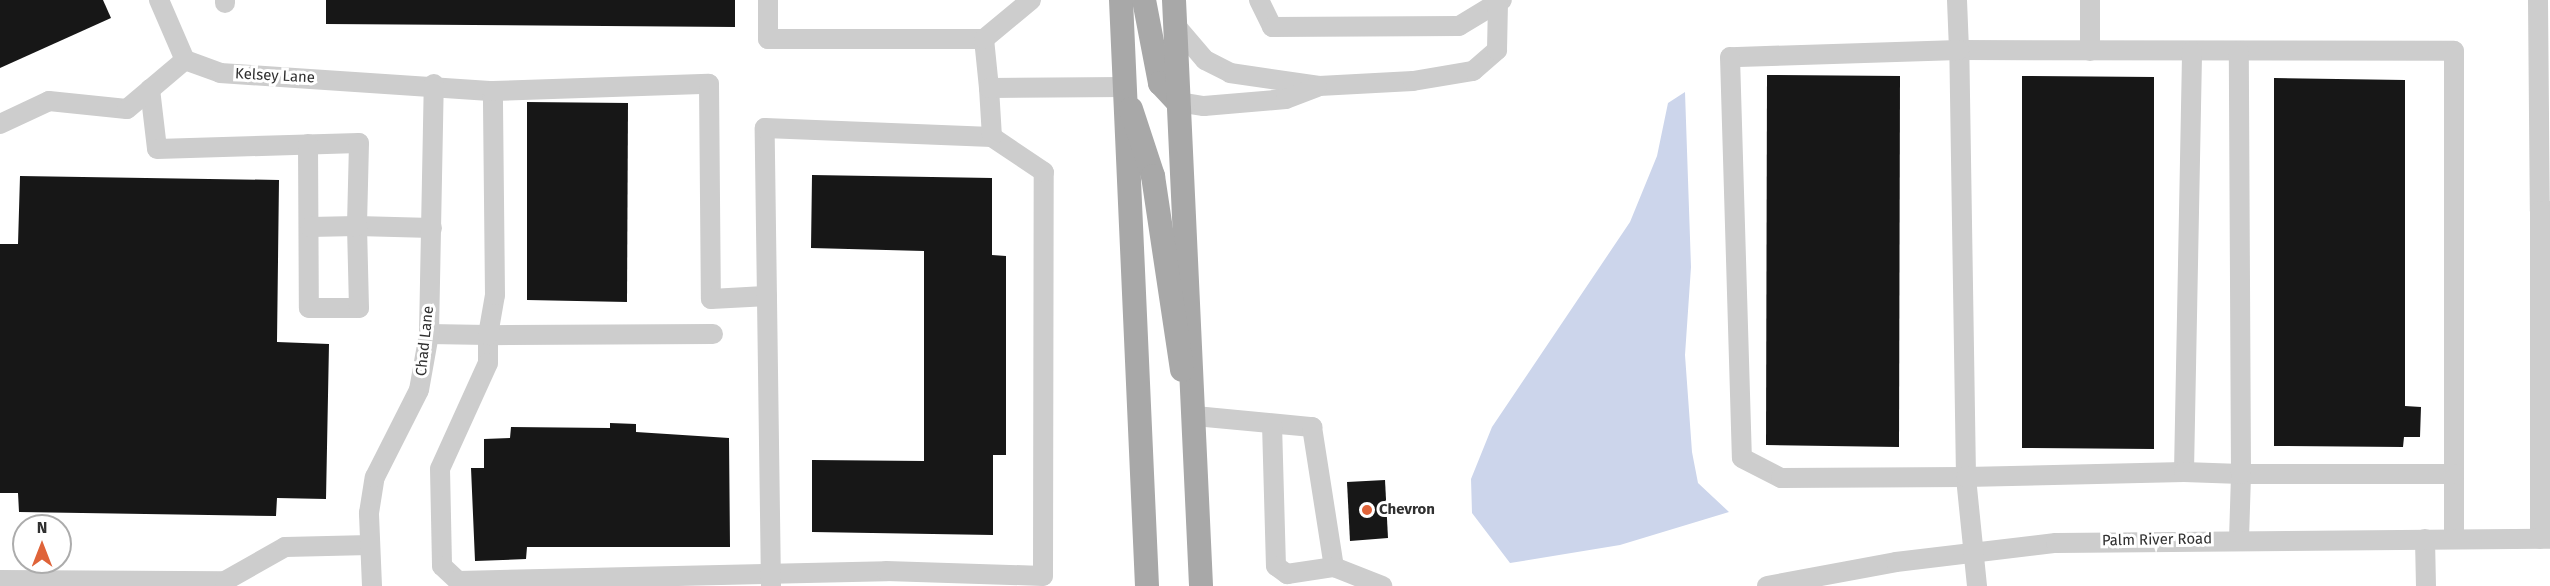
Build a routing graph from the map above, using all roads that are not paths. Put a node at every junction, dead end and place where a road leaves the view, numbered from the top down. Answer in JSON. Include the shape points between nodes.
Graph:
{"nodes":[{"id":1,"x":159,"y":0,"type":"edge"},
{"id":2,"x":768,"y":0,"type":"edge"},
{"id":3,"x":1031,"y":0,"type":"edge"},
{"id":4,"x":1121,"y":0,"type":"edge"},
{"id":5,"x":1144,"y":0,"type":"edge"},
{"id":6,"x":1174,"y":0,"type":"edge"},
{"id":7,"x":1259,"y":0,"type":"edge"},
{"id":8,"x":1957,"y":0,"type":"edge"},
{"id":9,"x":2090,"y":0,"type":"edge"},
{"id":10,"x":2538,"y":0,"type":"edge"},
{"id":11,"x":1500,"y":2,"type":"edge"},
{"id":12,"x":1176,"y":26,"type":"junction"},
{"id":13,"x":984,"y":39,"type":"junction"},
{"id":14,"x":1959,"y":50,"type":"junction"},
{"id":15,"x":2090,"y":51,"type":"junction"},
{"id":16,"x":2192,"y":51,"type":"junction"},
{"id":17,"x":2239,"y":51,"type":"junction"},
{"id":18,"x":185,"y":60,"type":"junction"},
{"id":19,"x":434,"y":84,"type":"junction"},
{"id":20,"x":1319,"y":86,"type":"junction"},
{"id":21,"x":989,"y":88,"type":"junction"},
{"id":22,"x":150,"y":89,"type":"junction"},
{"id":23,"x":493,"y":91,"type":"junction"},
{"id":24,"x":1125,"y":94,"type":"junction"},
{"id":25,"x":1178,"y":102,"type":"junction"},
{"id":26,"x":0,"y":124,"type":"edge"},
{"id":27,"x":992,"y":137,"type":"junction"},
{"id":28,"x":2545,"y":142,"type":"edge"},
{"id":29,"x":308,"y":144,"type":"junction"},
{"id":30,"x":2545,"y":211,"type":"edge"},
{"id":31,"x":357,"y":226,"type":"junction"},
{"id":32,"x":310,"y":227,"type":"junction"},
{"id":33,"x":432,"y":228,"type":"junction"},
{"id":34,"x":767,"y":296,"type":"junction"},
{"id":35,"x":429,"y":334,"type":"junction"},
{"id":36,"x":713,"y":334,"type":"dead end"},
{"id":37,"x":488,"y":335,"type":"junction"},
{"id":38,"x":1195,"y":416,"type":"junction"},
{"id":39,"x":1272,"y":423,"type":"junction"},
{"id":40,"x":2184,"y":472,"type":"junction"},
{"id":41,"x":2241,"y":474,"type":"junction"},
{"id":42,"x":2454,"y":474,"type":"junction"},
{"id":43,"x":1966,"y":477,"type":"junction"},
{"id":44,"x":2239,"y":539,"type":"junction"},
{"id":45,"x":2425,"y":540,"type":"junction"},
{"id":46,"x":2454,"y":540,"type":"junction"},
{"id":47,"x":2545,"y":540,"type":"edge"},
{"id":48,"x":370,"y":545,"type":"junction"},
{"id":49,"x":1973,"y":551,"type":"junction"},
{"id":50,"x":1334,"y":567,"type":"junction"},
{"id":51,"x":0,"y":580,"type":"edge"},
{"id":52,"x":771,"y":582,"type":"edge"},
{"id":53,"x":372,"y":586,"type":"edge"},
{"id":54,"x":1147,"y":586,"type":"edge"},
{"id":55,"x":1201,"y":586,"type":"edge"},
{"id":56,"x":1382,"y":586,"type":"edge"},
{"id":57,"x":1767,"y":586,"type":"edge"},
{"id":58,"x":1977,"y":586,"type":"edge"},
{"id":59,"x":2426,"y":586,"type":"edge"}],
"edges":[{"from":1,"to":18,"type":"street"},
{"from":2,"to":13,"type":"street","via":[[768,39]]},
{"from":3,"to":13,"type":"street"},
{"from":4,"to":24,"type":"main road"},
{"from":5,"to":25,"type":"main road","via":[[1160,83]]},
{"from":6,"to":12,"type":"main road"},
{"from":7,"to":11,"type":"street","via":[[1272,27],[1459,26]]},
{"from":8,"to":14,"type":"street"},
{"from":9,"to":15,"type":"street"},
{"from":10,"to":28,"type":"street"},
{"from":11,"to":20,"type":"street","via":[[1497,50],[1473,71]]},
{"from":12,"to":20,"type":"street","via":[[1205,60],[1230,74]]},
{"from":12,"to":25,"type":"main road"},
{"from":13,"to":21,"type":"street"},
{"from":14,"to":15,"type":"street"},
{"from":14,"to":43,"type":"street"},
{"from":14,"to":43,"type":"street","via":[[1730,57],[1742,458],[1781,478]]},
{"from":15,"to":16,"type":"street"},
{"from":16,"to":17,"type":"street"},
{"from":16,"to":40,"type":"street"},
{"from":17,"to":41,"type":"street"},
{"from":17,"to":42,"type":"street","via":[[2454,51]]},
{"from":18,"to":19,"type":"street","name":"Kelsey Lane","via":[[220,73]]},
{"from":18,"to":22,"type":"street"},
{"from":19,"to":23,"type":"street","name":"Kelsey Lane","via":[[465,93]]},
{"from":19,"to":33,"type":"street","name":"Chad Lane"},
{"from":20,"to":25,"type":"street","via":[[1286,99],[1204,106]]},
{"from":21,"to":24,"type":"street"},
{"from":21,"to":27,"type":"street"},
{"from":22,"to":26,"type":"street","via":[[127,109],[49,101]]},
{"from":22,"to":29,"type":"street","via":[[157,149]]},
{"from":23,"to":34,"type":"street","name":"Kelsey Lane","via":[[709,84],[711,299]]},
{"from":23,"to":37,"type":"street","via":[[495,295]]},
{"from":24,"to":38,"type":"main road","via":[[1141,128],[1154,176],[1173,338]]},
{"from":24,"to":54,"type":"main road"},
{"from":25,"to":38,"type":"main road"},
{"from":27,"to":34,"type":"street","via":[[765,128]]},
{"from":27,"to":52,"type":"street","via":[[1044,172],[1043,576],[886,571]]},
{"from":28,"to":30,"type":"street"},
{"from":29,"to":31,"type":"street","via":[[359,143]]},
{"from":29,"to":32,"type":"street"},
{"from":30,"to":47,"type":"street"},
{"from":31,"to":32,"type":"street"},
{"from":31,"to":32,"type":"street","via":[[359,308],[309,308]]},
{"from":31,"to":33,"type":"street"},
{"from":33,"to":35,"type":"street","name":"Chad Lane"},
{"from":34,"to":52,"type":"street"},
{"from":35,"to":37,"type":"street"},
{"from":35,"to":48,"type":"street","name":"Chad Lane","via":[[419,390],[375,477]]},
{"from":36,"to":37,"type":"street"},
{"from":37,"to":52,"type":"street","via":[[488,363],[440,469],[442,566],[458,581]]},
{"from":38,"to":39,"type":"street"},
{"from":38,"to":55,"type":"main road"},
{"from":39,"to":50,"type":"street","via":[[1312,427]]},
{"from":39,"to":50,"type":"street","via":[[1276,566],[1287,574]]},
{"from":40,"to":41,"type":"street"},
{"from":40,"to":43,"type":"street"},
{"from":41,"to":42,"type":"street"},
{"from":41,"to":44,"type":"street"},
{"from":42,"to":46,"type":"street"},
{"from":43,"to":49,"type":"street"},
{"from":44,"to":45,"type":"street","name":"Palm River Road"},
{"from":44,"to":49,"type":"street","name":"Palm River Road","via":[[2139,539]]},
{"from":45,"to":46,"type":"street","name":"Palm River Road"},
{"from":45,"to":59,"type":"street"},
{"from":46,"to":47,"type":"street","name":"Palm River Road"},
{"from":48,"to":51,"type":"street","via":[[285,548],[225,581]]},
{"from":48,"to":53,"type":"street","name":"Chad Lane"},
{"from":49,"to":57,"type":"street","name":"Palm River Road"},
{"from":49,"to":58,"type":"street"},
{"from":50,"to":56,"type":"street"}]}
